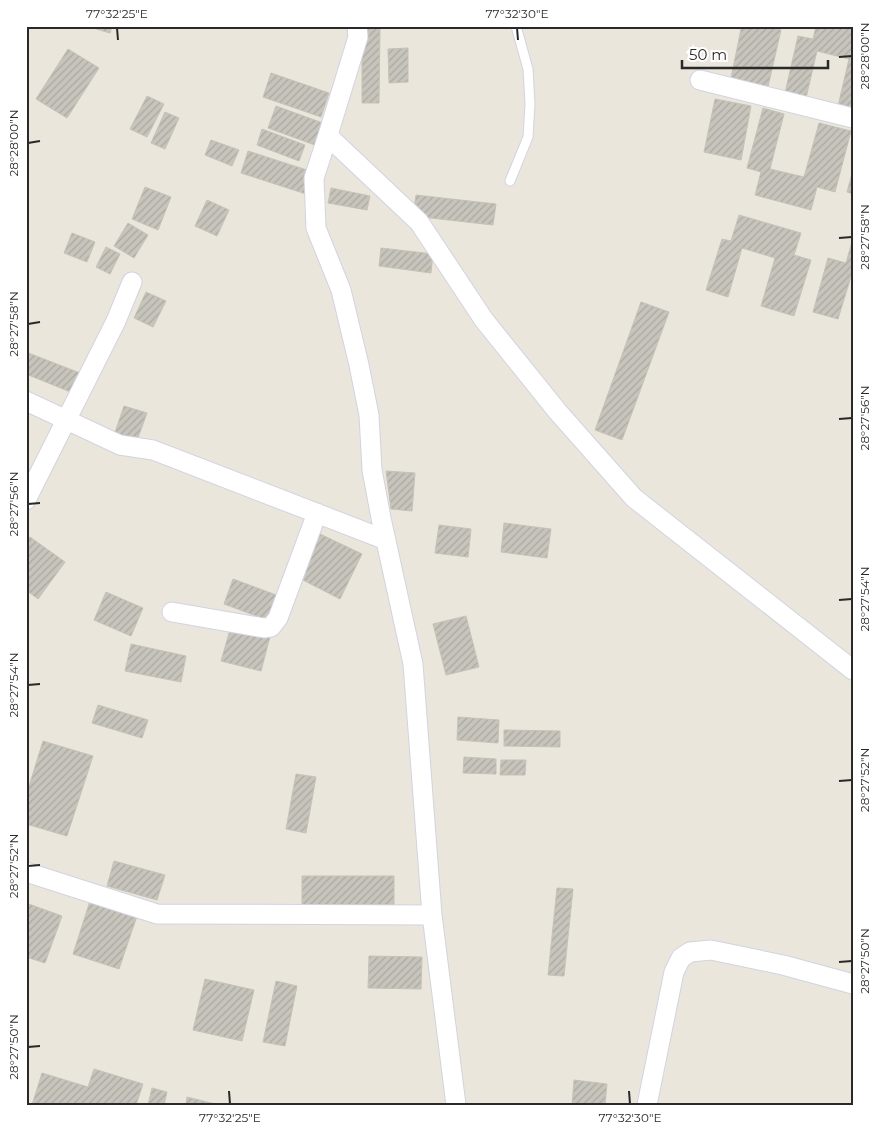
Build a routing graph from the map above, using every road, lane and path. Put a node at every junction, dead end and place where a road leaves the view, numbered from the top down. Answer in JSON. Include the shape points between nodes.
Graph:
{"nodes":[{"id":1,"x":357,"y":26,"type":"edge"},
{"id":2,"x":516,"y":26,"type":"edge"},
{"id":3,"x":700,"y":80,"type":"dead end"},
{"id":4,"x":853,"y":118,"type":"edge"},
{"id":5,"x":328,"y":135,"type":"junction"},
{"id":6,"x":510,"y":181,"type":"dead end"},
{"id":7,"x":132,"y":282,"type":"dead end"},
{"id":8,"x":26,"y":401,"type":"edge"},
{"id":9,"x":66,"y":420,"type":"junction"},
{"id":10,"x":26,"y":500,"type":"edge"},
{"id":11,"x":317,"y":513,"type":"junction"},
{"id":12,"x":386,"y":540,"type":"junction"},
{"id":13,"x":172,"y":612,"type":"dead end"},
{"id":14,"x":853,"y":670,"type":"edge"},
{"id":15,"x":26,"y":872,"type":"edge"},
{"id":16,"x":432,"y":915,"type":"junction"},
{"id":17,"x":853,"y":984,"type":"edge"},
{"id":18,"x":456,"y":1105,"type":"edge"},
{"id":19,"x":647,"y":1105,"type":"edge"}],
"edges":[{"from":1,"to":5,"type":"street","via":[[358,37]]},
{"from":2,"to":6,"type":"lane","via":[[528,69],[530,104],[528,137]]},
{"from":3,"to":4,"type":"street"},
{"from":5,"to":12,"type":"street","via":[[314,178],[316,228],[342,290],[369,415],[372,470]]},
{"from":5,"to":14,"type":"street","via":[[419,222],[484,320],[558,412],[634,498]]},
{"from":7,"to":9,"type":"street"},
{"from":8,"to":9,"type":"street"},
{"from":9,"to":10,"type":"street"},
{"from":9,"to":11,"type":"street","via":[[120,445],[153,450]]},
{"from":11,"to":12,"type":"street"},
{"from":11,"to":13,"type":"street","via":[[278,618],[271,627]]},
{"from":12,"to":16,"type":"street","via":[[413,664]]},
{"from":15,"to":16,"type":"street","via":[[157,914]]},
{"from":16,"to":18,"type":"street"},
{"from":17,"to":19,"type":"street","via":[[711,950],[690,952],[681,958],[674,972]]}]}
